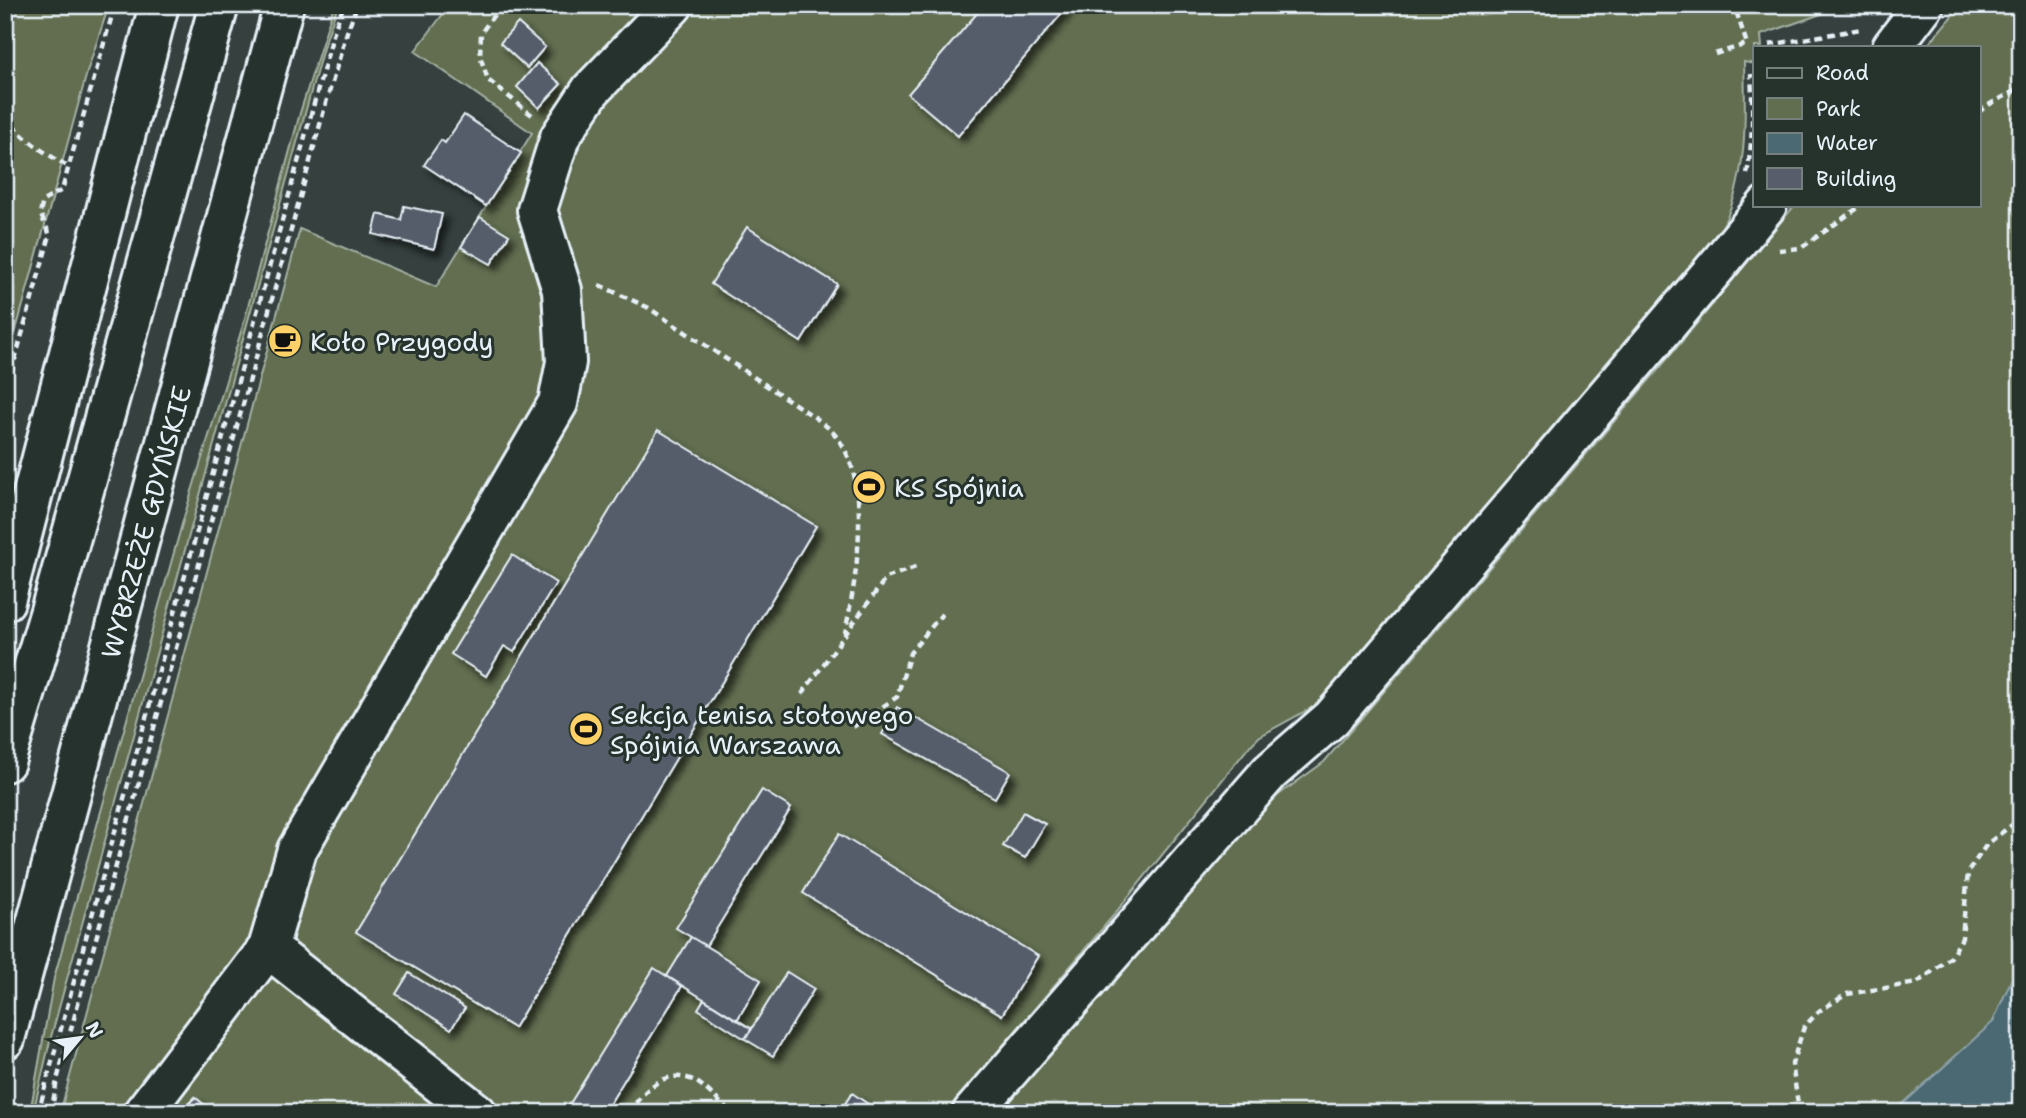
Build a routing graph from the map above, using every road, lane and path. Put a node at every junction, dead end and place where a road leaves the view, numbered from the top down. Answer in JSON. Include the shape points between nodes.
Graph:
{"nodes":[{"id":1,"x":115,"y":5,"type":"edge"},
{"id":2,"x":159,"y":5,"type":"edge"},
{"id":3,"x":219,"y":5,"type":"edge"},
{"id":4,"x":284,"y":5,"type":"edge"},
{"id":5,"x":344,"y":5,"type":"edge"},
{"id":6,"x":357,"y":5,"type":"edge"},
{"id":7,"x":501,"y":5,"type":"edge"},
{"id":8,"x":673,"y":5,"type":"edge"},
{"id":9,"x":1734,"y":5,"type":"edge"},
{"id":10,"x":1910,"y":24,"type":"edge"},
{"id":11,"x":1769,"y":45,"type":"dead end"},
{"id":12,"x":1715,"y":54,"type":"dead end"},
{"id":13,"x":1751,"y":74,"type":"dead end"},
{"id":14,"x":2021,"y":85,"type":"edge"},
{"id":15,"x":1980,"y":111,"type":"edge"},
{"id":16,"x":5,"y":116,"type":"edge"},
{"id":17,"x":560,"y":137,"type":"junction"},
{"id":18,"x":1753,"y":159,"type":"edge"},
{"id":19,"x":69,"y":167,"type":"junction"},
{"id":20,"x":1753,"y":202,"type":"edge"},
{"id":21,"x":1861,"y":206,"type":"edge"},
{"id":22,"x":1725,"y":257,"type":"junction"},
{"id":23,"x":554,"y":263,"type":"junction"},
{"id":24,"x":5,"y":287,"type":"edge"},
{"id":25,"x":10,"y":341,"type":"junction"},
{"id":26,"x":19,"y":343,"type":"junction"},
{"id":27,"x":5,"y":352,"type":"edge"},
{"id":28,"x":5,"y":395,"type":"edge"},
{"id":29,"x":59,"y":399,"type":"junction"},
{"id":30,"x":5,"y":523,"type":"edge"},
{"id":31,"x":918,"y":566,"type":"dead end"},
{"id":32,"x":5,"y":601,"type":"edge"},
{"id":33,"x":942,"y":614,"type":"dead end"},
{"id":34,"x":845,"y":633,"type":"junction"},
{"id":35,"x":802,"y":694,"type":"dead end"},
{"id":36,"x":853,"y":727,"type":"dead end"},
{"id":37,"x":5,"y":762,"type":"edge"},
{"id":38,"x":2021,"y":818,"type":"edge"},
{"id":39,"x":268,"y":948,"type":"junction"},
{"id":40,"x":5,"y":1039,"type":"edge"},
{"id":41,"x":38,"y":1113,"type":"edge"},
{"id":42,"x":51,"y":1113,"type":"edge"},
{"id":43,"x":143,"y":1113,"type":"edge"},
{"id":44,"x":477,"y":1113,"type":"edge"},
{"id":45,"x":629,"y":1113,"type":"edge"},
{"id":46,"x":731,"y":1113,"type":"edge"},
{"id":47,"x":972,"y":1113,"type":"edge"},
{"id":48,"x":1793,"y":1113,"type":"edge"}],
"edges":[{"from":1,"to":19,"type":"path"},
{"from":2,"to":29,"type":"main road"},
{"from":3,"to":37,"type":"main road"},
{"from":4,"to":40,"type":"main road","name":"WYBRZEŻE GDYŃSKIE"},
{"from":5,"to":41,"type":"path"},
{"from":6,"to":42,"type":"path","via":[[326,103]]},
{"from":7,"to":17,"type":"path","via":[[481,33],[480,56],[488,80]]},
{"from":8,"to":17,"type":"main road","via":[[591,90]]},
{"from":9,"to":12,"type":"path","via":[[1747,44]]},
{"from":10,"to":11,"type":"path"},
{"from":13,"to":18,"type":"path"},
{"from":14,"to":15,"type":"path","via":[[2011,96],[1990,102]]},
{"from":16,"to":19,"type":"path","via":[[38,150]]},
{"from":17,"to":23,"type":"main road","via":[[537,211]]},
{"from":19,"to":26,"type":"path","via":[[62,190],[43,201],[40,213],[50,235]]},
{"from":20,"to":22,"type":"main road"},
{"from":21,"to":22,"type":"path","via":[[1801,248]]},
{"from":22,"to":47,"type":"main road","via":[[1332,718],[1270,772]]},
{"from":23,"to":34,"type":"path","via":[[647,307],[837,436],[858,488],[860,527]]},
{"from":23,"to":39,"type":"main road","via":[[562,290],[566,362],[558,403],[297,850]]},
{"from":24,"to":25,"type":"path","via":[[13,310]]},
{"from":25,"to":26,"type":"path"},
{"from":25,"to":27,"type":"path"},
{"from":26,"to":28,"type":"path"},
{"from":29,"to":30,"type":"main road"},
{"from":29,"to":32,"type":"main road"},
{"from":31,"to":34,"type":"path","via":[[886,578]]},
{"from":33,"to":36,"type":"path","via":[[909,653],[897,698]]},
{"from":34,"to":35,"type":"path"},
{"from":38,"to":48,"type":"path","via":[[1987,844],[1968,872],[1962,938],[1951,957],[1917,983],[1847,994],[1819,1010],[1804,1027],[1792,1064],[1798,1104]]},
{"from":39,"to":43,"type":"main road"},
{"from":39,"to":44,"type":"main road"},
{"from":45,"to":46,"type":"path","via":[[656,1082],[672,1076],[694,1080]]}]}
